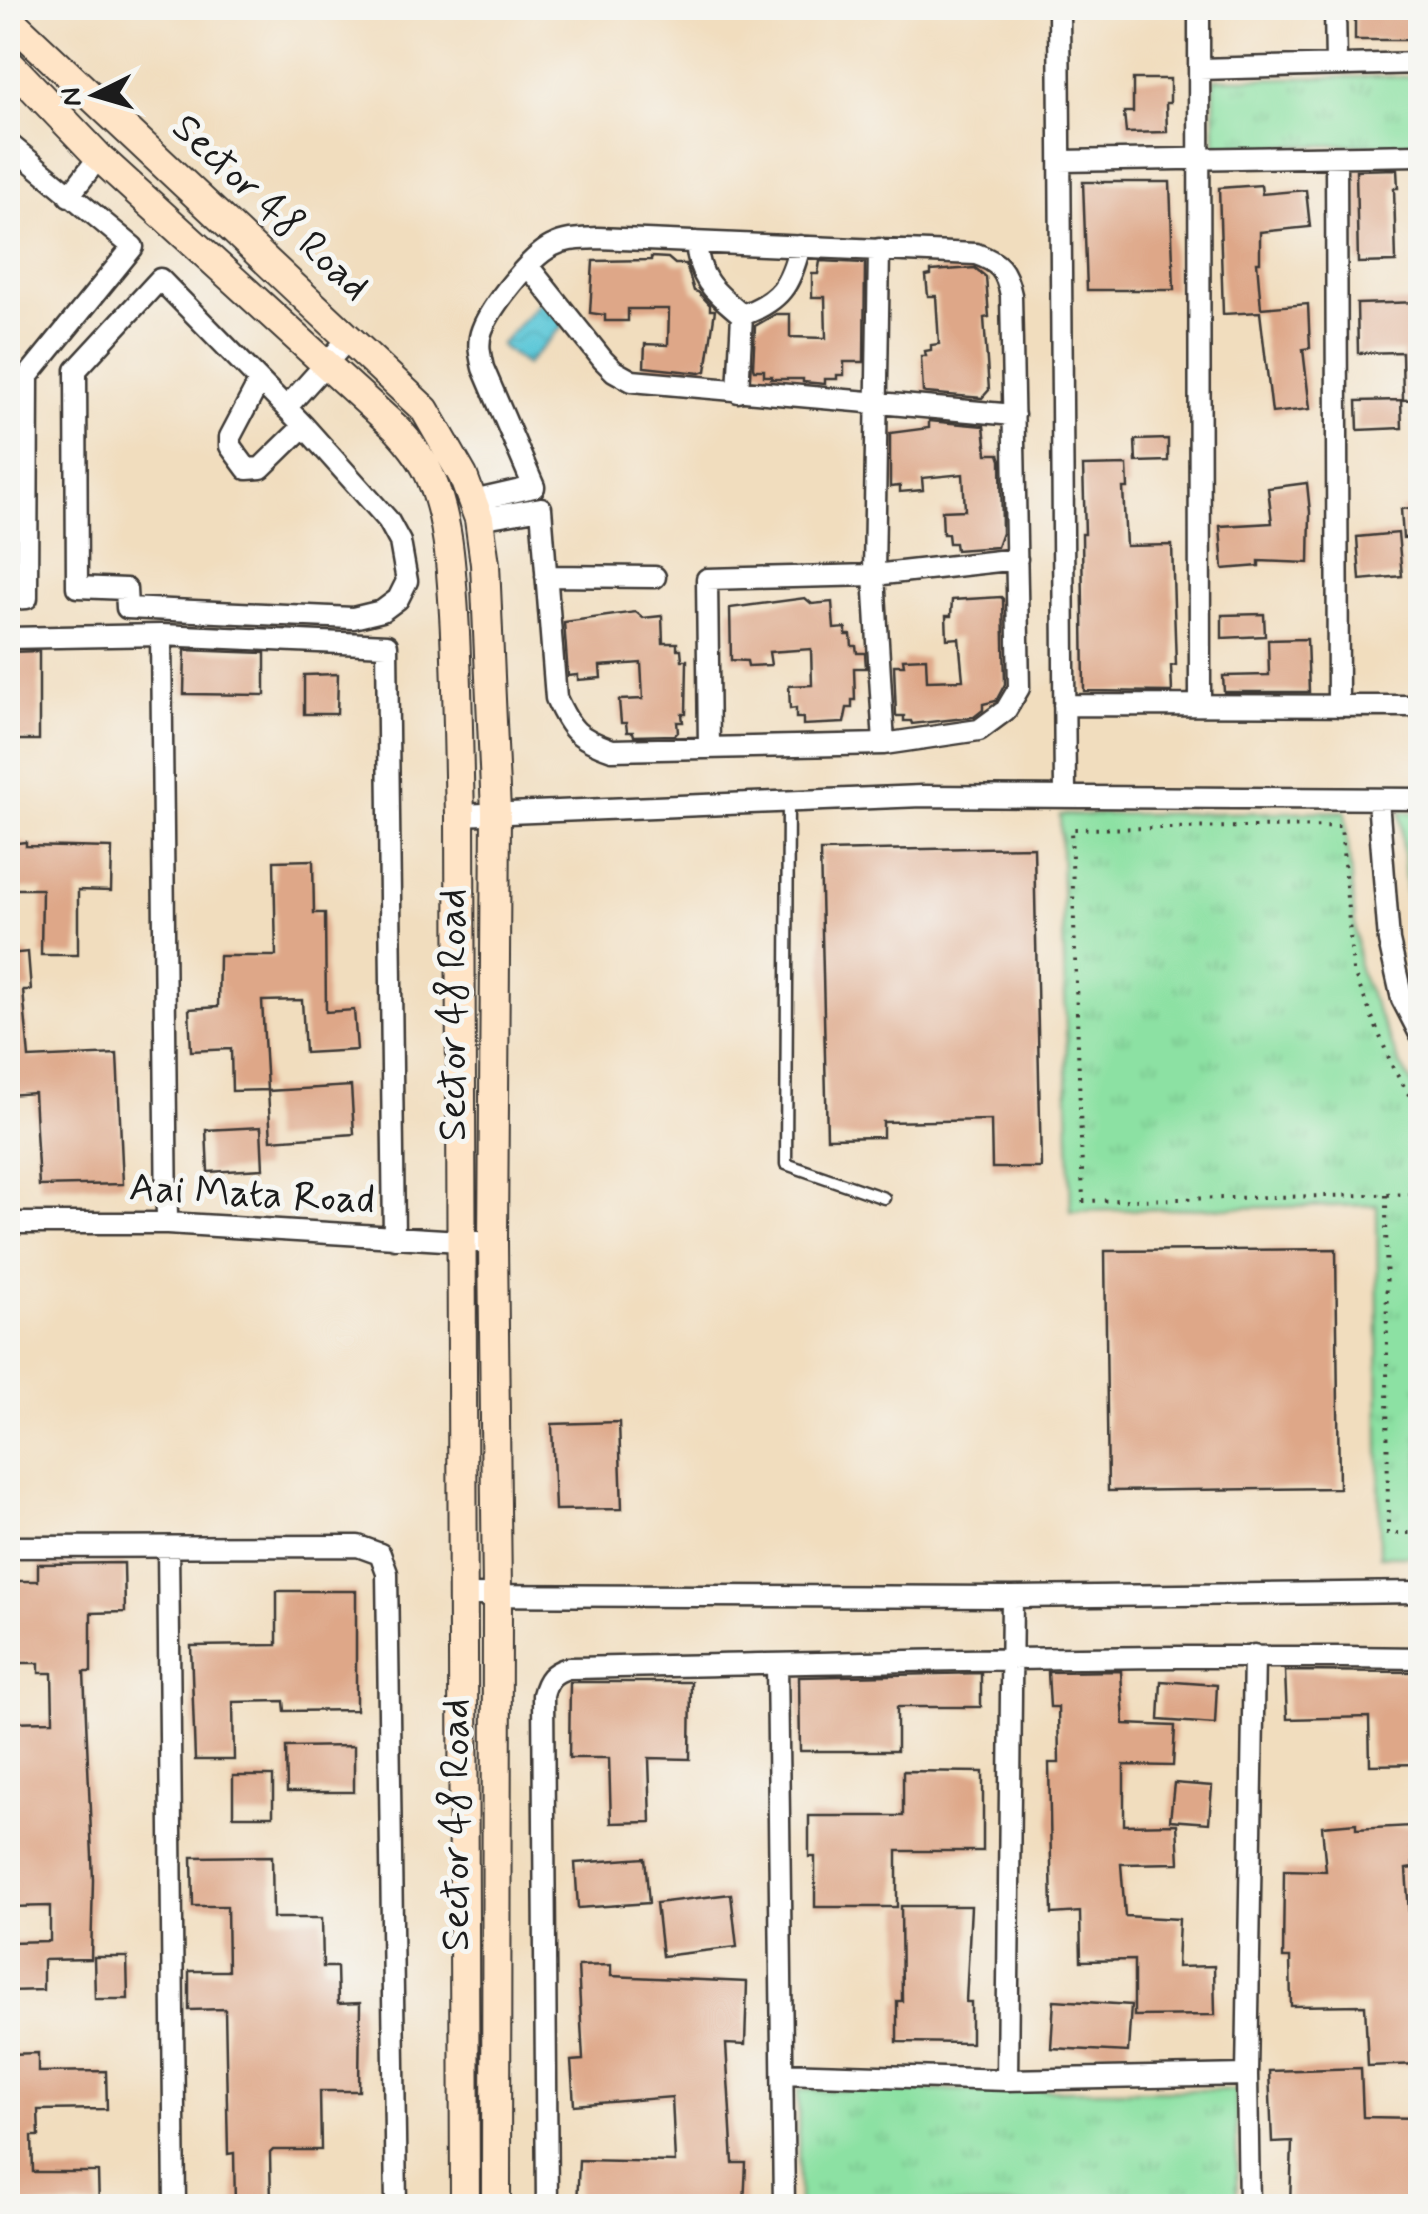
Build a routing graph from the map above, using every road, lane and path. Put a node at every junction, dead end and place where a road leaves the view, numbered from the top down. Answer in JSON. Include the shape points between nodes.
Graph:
{"nodes":[{"id":1,"x":1059,"y":8,"type":"edge"},
{"id":2,"x":1199,"y":8,"type":"edge"},
{"id":3,"x":1335,"y":8,"type":"edge"},
{"id":4,"x":9,"y":13,"type":"edge"},
{"id":5,"x":8,"y":62,"type":"edge"},
{"id":6,"x":1420,"y":63,"type":"edge"},
{"id":7,"x":1336,"y":65,"type":"junction"},
{"id":8,"x":1199,"y":69,"type":"junction"},
{"id":9,"x":8,"y":142,"type":"edge"},
{"id":10,"x":1420,"y":155,"type":"edge"},
{"id":11,"x":99,"y":156,"type":"junction"},
{"id":12,"x":1336,"y":157,"type":"junction"},
{"id":13,"x":1200,"y":159,"type":"junction"},
{"id":14,"x":1061,"y":161,"type":"junction"},
{"id":15,"x":70,"y":196,"type":"junction"},
{"id":16,"x":696,"y":242,"type":"junction"},
{"id":17,"x":800,"y":246,"type":"junction"},
{"id":18,"x":879,"y":250,"type":"junction"},
{"id":19,"x":528,"y":266,"type":"junction"},
{"id":20,"x":742,"y":315,"type":"junction"},
{"id":21,"x":350,"y":337,"type":"junction"},
{"id":22,"x":326,"y":364,"type":"junction"},
{"id":23,"x":259,"y":382,"type":"junction"},
{"id":24,"x":738,"y":392,"type":"junction"},
{"id":25,"x":878,"y":403,"type":"junction"},
{"id":26,"x":286,"y":408,"type":"junction"},
{"id":27,"x":1014,"y":415,"type":"junction"},
{"id":28,"x":304,"y":426,"type":"junction"},
{"id":29,"x":476,"y":510,"type":"junction"},
{"id":30,"x":1017,"y":559,"type":"junction"},
{"id":31,"x":874,"y":575,"type":"junction"},
{"id":32,"x":546,"y":576,"type":"junction"},
{"id":33,"x":655,"y":576,"type":"dead end"},
{"id":34,"x":8,"y":599,"type":"edge"},
{"id":35,"x":161,"y":635,"type":"junction"},
{"id":36,"x":8,"y":638,"type":"edge"},
{"id":37,"x":1064,"y":704,"type":"junction"},
{"id":38,"x":1200,"y":705,"type":"junction"},
{"id":39,"x":1338,"y":706,"type":"junction"},
{"id":40,"x":1420,"y":706,"type":"edge"},
{"id":41,"x":884,"y":744,"type":"junction"},
{"id":42,"x":709,"y":748,"type":"junction"},
{"id":43,"x":1065,"y":795,"type":"junction"},
{"id":44,"x":788,"y":799,"type":"junction"},
{"id":45,"x":1420,"y":799,"type":"edge"},
{"id":46,"x":1378,"y":800,"type":"junction"},
{"id":47,"x":496,"y":812,"type":"junction"},
{"id":48,"x":460,"y":814,"type":"junction"},
{"id":49,"x":1420,"y":1034,"type":"edge"},
{"id":50,"x":1420,"y":1113,"type":"edge"},
{"id":51,"x":1386,"y":1194,"type":"junction"},
{"id":52,"x":1420,"y":1194,"type":"edge"},
{"id":53,"x":884,"y":1198,"type":"dead end"},
{"id":54,"x":8,"y":1223,"type":"edge"},
{"id":55,"x":167,"y":1224,"type":"junction"},
{"id":56,"x":394,"y":1238,"type":"junction"},
{"id":57,"x":462,"y":1241,"type":"junction"},
{"id":58,"x":492,"y":1243,"type":"junction"},
{"id":59,"x":1420,"y":1533,"type":"edge"},
{"id":60,"x":8,"y":1546,"type":"edge"},
{"id":61,"x":168,"y":1546,"type":"junction"},
{"id":62,"x":1420,"y":1592,"type":"edge"},
{"id":63,"x":497,"y":1593,"type":"junction"},
{"id":64,"x":462,"y":1594,"type":"junction"},
{"id":65,"x":1012,"y":1597,"type":"junction"},
{"id":66,"x":1254,"y":1655,"type":"junction"},
{"id":67,"x":1420,"y":1658,"type":"edge"},
{"id":68,"x":1011,"y":1659,"type":"junction"},
{"id":69,"x":778,"y":1664,"type":"junction"},
{"id":70,"x":783,"y":2073,"type":"junction"},
{"id":71,"x":1247,"y":2075,"type":"junction"},
{"id":72,"x":1006,"y":2080,"type":"junction"},
{"id":73,"x":174,"y":2206,"type":"edge"},
{"id":74,"x":396,"y":2206,"type":"edge"},
{"id":75,"x":465,"y":2206,"type":"edge"},
{"id":76,"x":496,"y":2206,"type":"edge"},
{"id":77,"x":547,"y":2206,"type":"edge"},
{"id":78,"x":784,"y":2206,"type":"edge"},
{"id":79,"x":1249,"y":2206,"type":"edge"}],
"edges":[{"from":1,"to":14,"type":"street"},
{"from":2,"to":8,"type":"street"},
{"from":3,"to":7,"type":"street"},
{"from":4,"to":21,"type":"street","name":"Sector 48 Road"},
{"from":5,"to":11,"type":"street","name":"Sector 48 Road"},
{"from":6,"to":7,"type":"street"},
{"from":7,"to":8,"type":"street"},
{"from":8,"to":13,"type":"street"},
{"from":9,"to":15,"type":"street"},
{"from":10,"to":12,"type":"street"},
{"from":11,"to":15,"type":"street"},
{"from":11,"to":22,"type":"street","name":"Sector 48 Road"},
{"from":12,"to":13,"type":"street"},
{"from":12,"to":39,"type":"street"},
{"from":13,"to":14,"type":"street"},
{"from":13,"to":38,"type":"street"},
{"from":14,"to":37,"type":"street"},
{"from":15,"to":34,"type":"street","via":[[132,247],[28,376],[27,598]]},
{"from":16,"to":17,"type":"street"},
{"from":16,"to":19,"type":"street","via":[[570,239]]},
{"from":16,"to":20,"type":"street","via":[[698,265],[711,289]]},
{"from":17,"to":18,"type":"street"},
{"from":17,"to":20,"type":"street","via":[[792,279],[767,306]]},
{"from":18,"to":25,"type":"street"},
{"from":18,"to":27,"type":"street","via":[[976,254],[998,262],[1011,295]]},
{"from":19,"to":24,"type":"street","via":[[614,372],[655,386]]},
{"from":19,"to":29,"type":"street","via":[[489,316],[478,348],[534,487]]},
{"from":20,"to":24,"type":"street"},
{"from":21,"to":22,"type":"street"},
{"from":21,"to":29,"type":"street","name":"Sector 48 Road","via":[[425,410]]},
{"from":22,"to":26,"type":"street"},
{"from":22,"to":48,"type":"street","name":"Sector 48 Road","via":[[416,451],[443,518],[456,645]]},
{"from":23,"to":26,"type":"street"},
{"from":23,"to":28,"type":"street","via":[[230,437],[247,469],[262,468]]},
{"from":23,"to":28,"type":"street","via":[[160,279],[76,370],[77,586],[126,589],[127,608],[352,618],[382,612],[407,581],[400,542]]},
{"from":24,"to":25,"type":"street"},
{"from":25,"to":27,"type":"street"},
{"from":25,"to":31,"type":"street"},
{"from":26,"to":28,"type":"street"},
{"from":27,"to":30,"type":"street"},
{"from":29,"to":32,"type":"street","via":[[541,508]]},
{"from":29,"to":47,"type":"street","name":"Sector 48 Road","via":[[485,564]]},
{"from":30,"to":31,"type":"street"},
{"from":30,"to":41,"type":"street","via":[[1019,688],[1006,710],[979,730]]},
{"from":31,"to":41,"type":"street"},
{"from":31,"to":42,"type":"street","via":[[707,580]]},
{"from":32,"to":33,"type":"street"},
{"from":32,"to":42,"type":"street","via":[[556,698],[569,726],[612,750]]},
{"from":35,"to":36,"type":"street"},
{"from":35,"to":55,"type":"street"},
{"from":35,"to":56,"type":"street","via":[[387,646]]},
{"from":37,"to":38,"type":"street"},
{"from":37,"to":43,"type":"street"},
{"from":38,"to":39,"type":"street"},
{"from":39,"to":40,"type":"street"},
{"from":41,"to":42,"type":"street"},
{"from":43,"to":44,"type":"street"},
{"from":43,"to":46,"type":"street"},
{"from":44,"to":47,"type":"street"},
{"from":44,"to":53,"type":"lane","via":[[786,1164]]},
{"from":45,"to":46,"type":"street"},
{"from":46,"to":49,"type":"street","via":[[1388,941],[1402,999]]},
{"from":47,"to":48,"type":"street"},
{"from":47,"to":58,"type":"street","name":"Sector 48 Road"},
{"from":48,"to":57,"type":"street","name":"Sector 48 Road"},
{"from":50,"to":51,"type":"path","via":[[1352,971],[1341,826],[1071,829],[1084,1202]]},
{"from":51,"to":52,"type":"path"},
{"from":51,"to":59,"type":"path","via":[[1388,1533]]},
{"from":54,"to":55,"type":"street","name":"Aai Mata Road"},
{"from":55,"to":56,"type":"street","name":"Aai Mata Road"},
{"from":56,"to":57,"type":"street","name":"Aai Mata Road"},
{"from":57,"to":58,"type":"street","name":"Aai Mata Road"},
{"from":57,"to":64,"type":"street","name":"Sector 48 Road"},
{"from":58,"to":63,"type":"street","name":"Sector 48 Road"},
{"from":60,"to":61,"type":"street"},
{"from":61,"to":73,"type":"street"},
{"from":61,"to":74,"type":"street","via":[[358,1546],[380,1554],[388,1574]]},
{"from":62,"to":65,"type":"street"},
{"from":63,"to":64,"type":"street"},
{"from":63,"to":65,"type":"street"},
{"from":63,"to":76,"type":"street","name":"Sector 48 Road"},
{"from":64,"to":75,"type":"street","name":"Sector 48 Road"},
{"from":65,"to":68,"type":"street"},
{"from":66,"to":67,"type":"street"},
{"from":66,"to":68,"type":"street"},
{"from":66,"to":71,"type":"street"},
{"from":68,"to":69,"type":"street"},
{"from":68,"to":72,"type":"street"},
{"from":69,"to":70,"type":"street"},
{"from":69,"to":77,"type":"street","via":[[568,1668],[546,1682]]},
{"from":70,"to":72,"type":"street"},
{"from":70,"to":78,"type":"street"},
{"from":71,"to":72,"type":"street"},
{"from":71,"to":79,"type":"street"}]}
